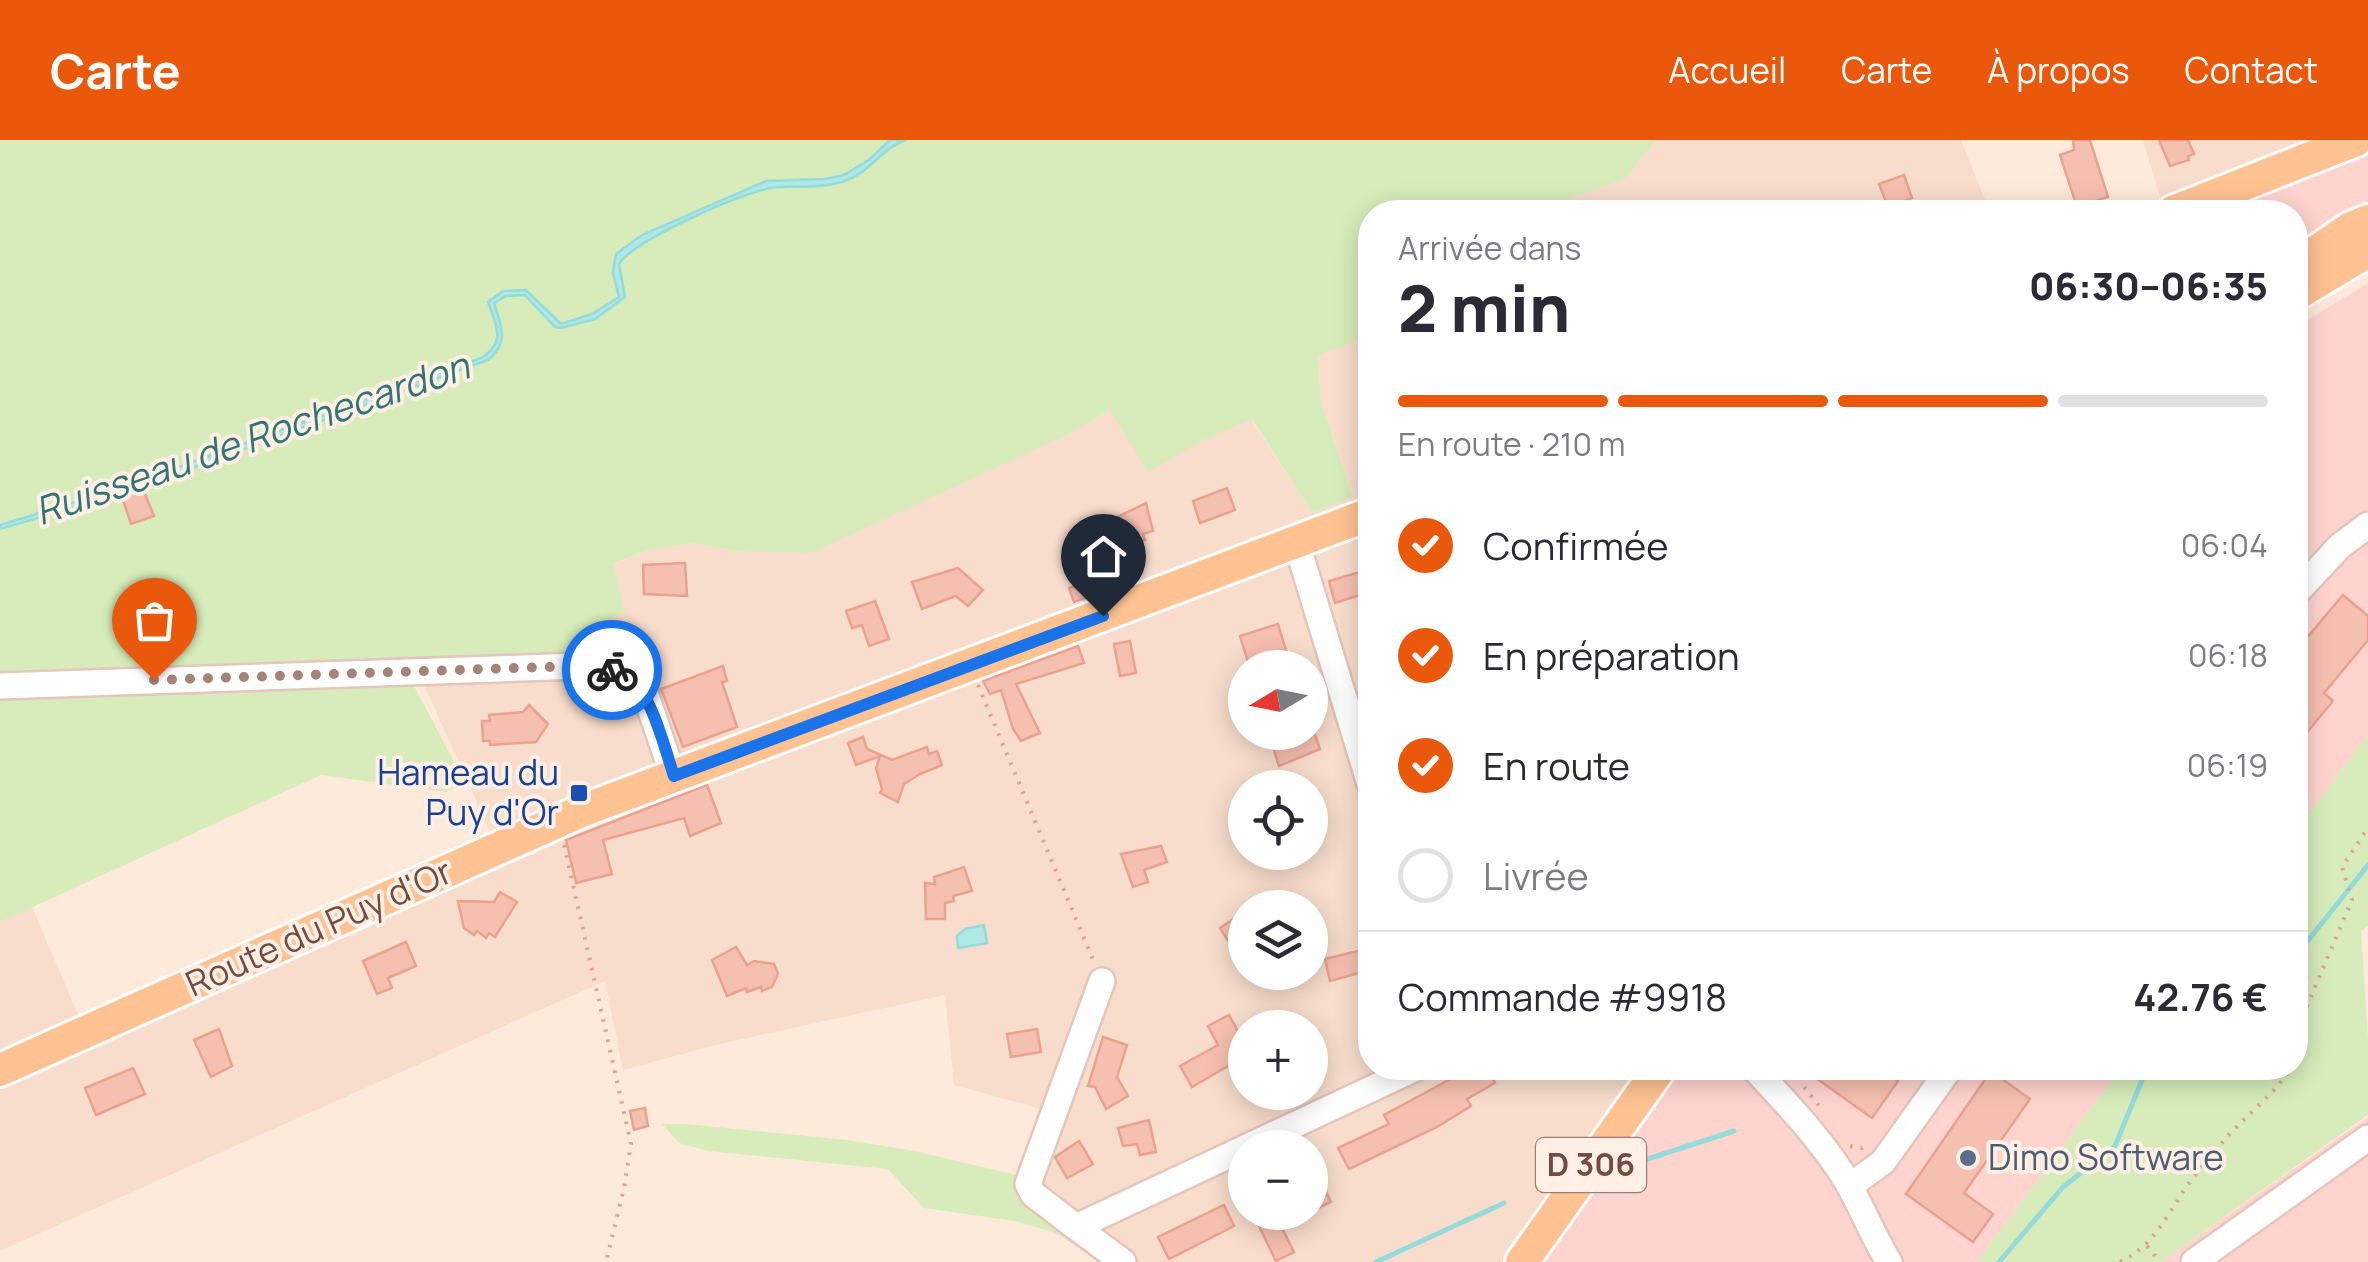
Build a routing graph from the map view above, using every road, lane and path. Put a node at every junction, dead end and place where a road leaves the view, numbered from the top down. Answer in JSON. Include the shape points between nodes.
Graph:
{"nodes":[{"id":1,"x":2356,"y":140,"type":"edge"},
{"id":2,"x":2368,"y":144,"type":"edge"},
{"id":3,"x":2285,"y":170,"type":"junction"},
{"id":4,"x":2204,"y":200,"type":"edge"},
{"id":5,"x":2368,"y":221,"type":"edge"},
{"id":6,"x":2368,"y":250,"type":"edge"},
{"id":7,"x":2308,"y":258,"type":"edge"},
{"id":8,"x":2308,"y":287,"type":"edge"},
{"id":9,"x":1358,"y":519,"type":"edge"},
{"id":10,"x":2368,"y":525,"type":"edge"},
{"id":11,"x":1296,"y":542,"type":"junction"},
{"id":12,"x":2308,"y":580,"type":"edge"},
{"id":13,"x":970,"y":666,"type":"junction"},
{"id":14,"x":0,"y":686,"type":"edge"},
{"id":15,"x":1358,"y":745,"type":"edge"},
{"id":16,"x":674,"y":776,"type":"junction"},
{"id":17,"x":559,"y":821,"type":"junction"},
{"id":18,"x":2368,"y":828,"type":"edge"},
{"id":19,"x":1102,"y":980,"type":"joint"},
{"id":20,"x":2308,"y":1004,"type":"edge"},
{"id":21,"x":0,"y":1070,"type":"edge"},
{"id":22,"x":1390,"y":1080,"type":"edge"},
{"id":23,"x":1651,"y":1080,"type":"edge"},
{"id":24,"x":1765,"y":1080,"type":"edge"},
{"id":25,"x":1797,"y":1080,"type":"dead end"},
{"id":26,"x":1941,"y":1080,"type":"edge"},
{"id":27,"x":2283,"y":1080,"type":"edge"},
{"id":28,"x":1824,"y":1113,"type":"dead end"},
{"id":29,"x":1283,"y":1130,"type":"edge"},
{"id":30,"x":1877,"y":1136,"type":"dead end"},
{"id":31,"x":1842,"y":1138,"type":"dead end"},
{"id":32,"x":2368,"y":1138,"type":"edge"},
{"id":33,"x":1228,"y":1156,"type":"edge"},
{"id":34,"x":1850,"y":1186,"type":"junction"},
{"id":35,"x":1076,"y":1227,"type":"junction"},
{"id":36,"x":2146,"y":1245,"type":"junction"},
{"id":37,"x":606,"y":1262,"type":"edge"},
{"id":38,"x":1123,"y":1262,"type":"edge"},
{"id":39,"x":1522,"y":1262,"type":"edge"},
{"id":40,"x":1889,"y":1262,"type":"edge"},
{"id":41,"x":2120,"y":1262,"type":"edge"},
{"id":42,"x":2160,"y":1262,"type":"edge"},
{"id":43,"x":2194,"y":1262,"type":"edge"}],
"edges":[{"from":1,"to":3,"type":"main road"},
{"from":2,"to":3,"type":"main road"},
{"from":3,"to":4,"type":"main road"},
{"from":5,"to":7,"type":"main road"},
{"from":6,"to":8,"type":"main road"},
{"from":9,"to":11,"type":"main road","name":"Route du Puy d'Or"},
{"from":10,"to":12,"type":"street"},
{"from":11,"to":13,"type":"main road","name":"Route du Puy d'Or"},
{"from":11,"to":15,"type":"street"},
{"from":13,"to":16,"type":"main road","name":"Route du Puy d'Or"},
{"from":13,"to":19,"type":"path"},
{"from":14,"to":16,"type":"street","via":[[578,666],[620,670],[645,693]]},
{"from":16,"to":17,"type":"main road","name":"Route du Puy d'Or"},
{"from":17,"to":21,"type":"main road","name":"Route du Puy d'Or"},
{"from":17,"to":37,"type":"path","via":[[631,1144]]},
{"from":18,"to":20,"type":"path","via":[[2342,867],[2352,900]]},
{"from":19,"to":35,"type":"street","via":[[1028,1184]]},
{"from":22,"to":29,"type":"street"},
{"from":23,"to":39,"type":"main road","number":"D 306"},
{"from":24,"to":34,"type":"street"},
{"from":25,"to":28,"type":"path"},
{"from":26,"to":34,"type":"street","via":[[1883,1162]]},
{"from":27,"to":36,"type":"path","via":[[2231,1132]]},
{"from":30,"to":31,"type":"path","via":[[1862,1148]]},
{"from":32,"to":43,"type":"street"},
{"from":33,"to":35,"type":"street"},
{"from":34,"to":40,"type":"street"},
{"from":35,"to":38,"type":"street"},
{"from":36,"to":41,"type":"path"},
{"from":36,"to":42,"type":"path"}]}
